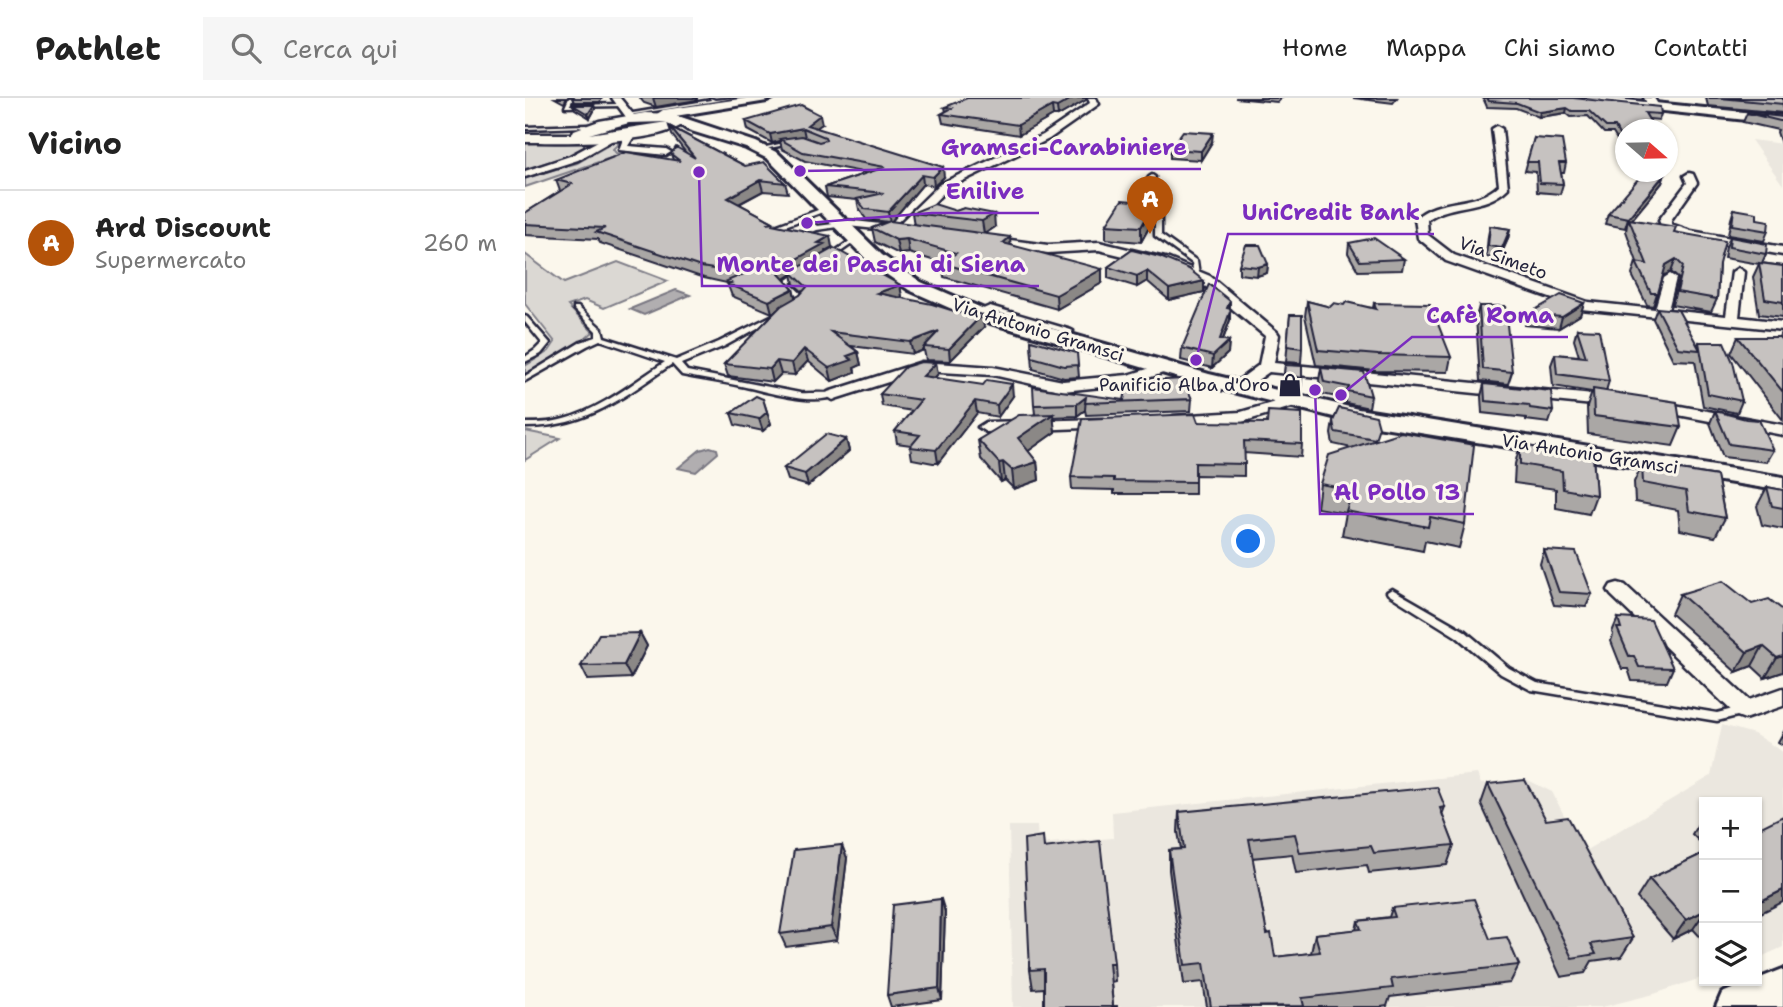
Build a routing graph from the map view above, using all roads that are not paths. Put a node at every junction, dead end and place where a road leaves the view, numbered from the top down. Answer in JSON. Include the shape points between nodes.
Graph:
{"nodes":[{"id":1,"x":571,"y":98,"type":"edge"},
{"id":2,"x":767,"y":98,"type":"edge"},
{"id":3,"x":1092,"y":98,"type":"edge"},
{"id":4,"x":1574,"y":98,"type":"edge"},
{"id":5,"x":713,"y":99,"type":"edge"},
{"id":6,"x":1560,"y":99,"type":"edge"},
{"id":7,"x":1614,"y":99,"type":"edge"},
{"id":8,"x":735,"y":100,"type":"edge"},
{"id":9,"x":618,"y":101,"type":"edge"},
{"id":10,"x":1652,"y":102,"type":"edge"},
{"id":11,"x":681,"y":120,"type":"junction"},
{"id":12,"x":1783,"y":120,"type":"edge"},
{"id":13,"x":525,"y":128,"type":"edge"},
{"id":14,"x":1497,"y":129,"type":"dead end"},
{"id":15,"x":629,"y":132,"type":"junction"},
{"id":16,"x":718,"y":135,"type":"junction"},
{"id":17,"x":525,"y":136,"type":"edge"},
{"id":18,"x":584,"y":138,"type":"junction"},
{"id":19,"x":804,"y":140,"type":"edge"},
{"id":20,"x":759,"y":149,"type":"junction"},
{"id":21,"x":666,"y":152,"type":"dead end"},
{"id":22,"x":525,"y":174,"type":"edge"},
{"id":23,"x":1689,"y":176,"type":"dead end"},
{"id":24,"x":1152,"y":177,"type":"dead end"},
{"id":25,"x":803,"y":218,"type":"junction"},
{"id":26,"x":840,"y":224,"type":"junction"},
{"id":27,"x":816,"y":228,"type":"junction"},
{"id":28,"x":967,"y":239,"type":"edge"},
{"id":29,"x":1783,"y":251,"type":"edge"},
{"id":30,"x":823,"y":261,"type":"edge"},
{"id":31,"x":812,"y":267,"type":"edge"},
{"id":32,"x":1738,"y":272,"type":"dead end"},
{"id":33,"x":1197,"y":274,"type":"junction"},
{"id":34,"x":1670,"y":278,"type":"edge"},
{"id":35,"x":576,"y":308,"type":"dead end"},
{"id":36,"x":1661,"y":313,"type":"junction"},
{"id":37,"x":525,"y":318,"type":"edge"},
{"id":38,"x":1732,"y":320,"type":"junction"},
{"id":39,"x":1783,"y":326,"type":"edge"},
{"id":40,"x":600,"y":338,"type":"junction"},
{"id":41,"x":525,"y":360,"type":"edge"},
{"id":42,"x":673,"y":363,"type":"junction"},
{"id":43,"x":1164,"y":368,"type":"junction"},
{"id":44,"x":1266,"y":368,"type":"junction"},
{"id":45,"x":525,"y":379,"type":"edge"},
{"id":46,"x":1237,"y":388,"type":"junction"},
{"id":47,"x":833,"y":395,"type":"joint"},
{"id":48,"x":1292,"y":402,"type":"junction"},
{"id":49,"x":1156,"y":422,"type":"edge"},
{"id":50,"x":1117,"y":424,"type":"edge"},
{"id":51,"x":525,"y":425,"type":"edge"},
{"id":52,"x":986,"y":427,"type":"dead end"},
{"id":53,"x":1783,"y":430,"type":"edge"},
{"id":54,"x":1783,"y":484,"type":"edge"},
{"id":55,"x":1618,"y":590,"type":"dead end"},
{"id":56,"x":1392,"y":592,"type":"dead end"},
{"id":57,"x":1783,"y":696,"type":"edge"},
{"id":58,"x":1745,"y":710,"type":"junction"},
{"id":59,"x":1783,"y":989,"type":"edge"},
{"id":60,"x":1736,"y":1007,"type":"edge"}],
"edges":[{"from":1,"to":9,"type":"lane","via":[[567,106]]},
{"from":2,"to":8,"type":"main road"},
{"from":3,"to":26,"type":"street","via":[[1095,104],[1057,131],[944,186],[907,231]]},
{"from":4,"to":6,"type":"street"},
{"from":4,"to":7,"type":"main road"},
{"from":5,"to":8,"type":"lane"},
{"from":5,"to":15,"type":"lane"},
{"from":7,"to":10,"type":"main road"},
{"from":8,"to":11,"type":"main road"},
{"from":8,"to":15,"type":"main road"},
{"from":9,"to":15,"type":"street"},
{"from":10,"to":12,"type":"main road"},
{"from":11,"to":15,"type":"main road"},
{"from":11,"to":16,"type":"main road","name":"Via Antonio Gramsci"},
{"from":13,"to":18,"type":"lane"},
{"from":14,"to":36,"type":"street","name":"Via Simeto","via":[[1504,186],[1494,195],[1425,215],[1422,236],[1450,258],[1573,302]]},
{"from":15,"to":16,"type":"main road","name":"Via Antonio Gramsci"},
{"from":15,"to":18,"type":"main road"},
{"from":15,"to":21,"type":"street"},
{"from":16,"to":20,"type":"main road","name":"Via Antonio Gramsci"},
{"from":17,"to":18,"type":"main road"},
{"from":18,"to":22,"type":"street"},
{"from":19,"to":20,"type":"lane"},
{"from":20,"to":26,"type":"main road","name":"Via Antonio Gramsci","via":[[781,162]]},
{"from":23,"to":29,"type":"street","via":[[1692,183],[1665,220],[1666,226]]},
{"from":24,"to":33,"type":"lane","via":[[1144,192],[1158,212],[1158,236],[1195,262]]},
{"from":25,"to":26,"type":"lane"},
{"from":25,"to":27,"type":"lane"},
{"from":25,"to":27,"type":"lane","via":[[775,227],[798,236]]},
{"from":26,"to":27,"type":"lane"},
{"from":26,"to":30,"type":"lane"},
{"from":26,"to":43,"type":"main road","name":"Via Antonio Gramsci","via":[[876,259],[915,286],[977,313]]},
{"from":28,"to":33,"type":"street","via":[[1048,249],[1098,246]]},
{"from":31,"to":42,"type":"lane","via":[[786,283],[804,299],[800,304]]},
{"from":32,"to":38,"type":"street"},
{"from":33,"to":44,"type":"street","via":[[1272,335]]},
{"from":34,"to":36,"type":"street"},
{"from":35,"to":40,"type":"lane","via":[[600,330]]},
{"from":36,"to":38,"type":"street","name":"Via Simeto"},
{"from":37,"to":41,"type":"lane","via":[[545,342]]},
{"from":38,"to":39,"type":"street","name":"Via Simeto"},
{"from":40,"to":42,"type":"lane"},
{"from":40,"to":45,"type":"lane"},
{"from":42,"to":47,"type":"lane","via":[[685,373],[795,397]]},
{"from":42,"to":51,"type":"lane","via":[[581,417],[552,425]]},
{"from":43,"to":46,"type":"main road","name":"Via Antonio Gramsci"},
{"from":43,"to":47,"type":"street","via":[[1130,379],[1063,386],[993,371],[922,366]]},
{"from":44,"to":46,"type":"street"},
{"from":44,"to":53,"type":"street","via":[[1674,408]]},
{"from":46,"to":48,"type":"main road","name":"Via Antonio Gramsci"},
{"from":48,"to":49,"type":"street","via":[[1242,417]]},
{"from":48,"to":54,"type":"main road","name":"Via Antonio Gramsci","via":[[1407,425]]},
{"from":50,"to":52,"type":"street"},
{"from":55,"to":58,"type":"street"},
{"from":56,"to":58,"type":"lane","via":[[1535,687],[1717,717]]},
{"from":57,"to":58,"type":"street"},
{"from":59,"to":60,"type":"main road"}]}
